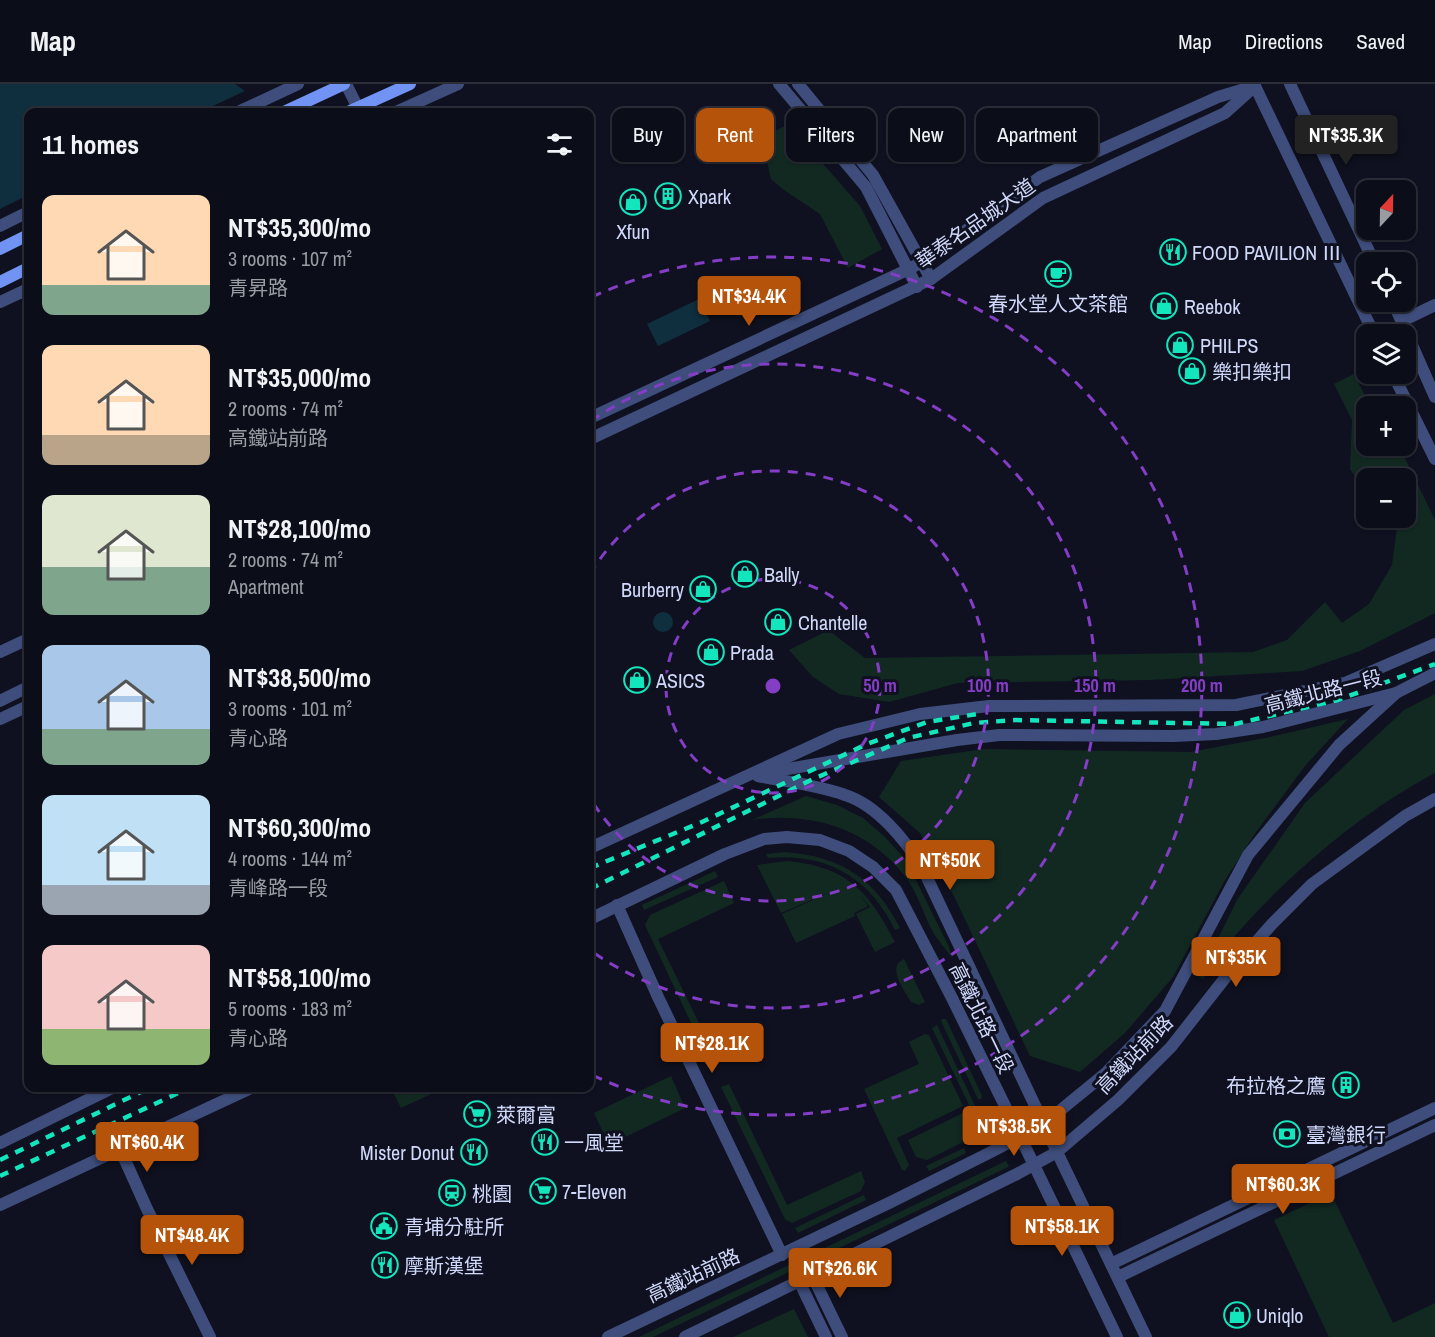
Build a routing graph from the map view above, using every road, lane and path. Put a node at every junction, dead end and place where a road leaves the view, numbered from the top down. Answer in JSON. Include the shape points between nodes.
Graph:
{"nodes":[{"id":1,"x":298,"y":84,"type":"edge"},
{"id":2,"x":345,"y":84,"type":"edge"},
{"id":3,"x":410,"y":84,"type":"edge"},
{"id":4,"x":458,"y":84,"type":"edge"},
{"id":5,"x":779,"y":84,"type":"edge"},
{"id":6,"x":798,"y":84,"type":"edge"},
{"id":7,"x":1290,"y":84,"type":"edge"},
{"id":8,"x":1256,"y":85,"type":"edge"},
{"id":9,"x":247,"y":108,"type":"edge"},
{"id":10,"x":294,"y":108,"type":"edge"},
{"id":11,"x":354,"y":108,"type":"edge"},
{"id":12,"x":361,"y":108,"type":"edge"},
{"id":13,"x":405,"y":108,"type":"edge"},
{"id":14,"x":24,"y":214,"type":"edge"},
{"id":15,"x":0,"y":226,"type":"edge"},
{"id":16,"x":24,"y":237,"type":"edge"},
{"id":17,"x":0,"y":249,"type":"edge"},
{"id":18,"x":1369,"y":252,"type":"edge"},
{"id":19,"x":922,"y":262,"type":"junction"},
{"id":20,"x":24,"y":270,"type":"edge"},
{"id":21,"x":908,"y":270,"type":"junction"},
{"id":22,"x":931,"y":279,"type":"junction"},
{"id":23,"x":0,"y":282,"type":"edge"},
{"id":24,"x":917,"y":287,"type":"junction"},
{"id":25,"x":24,"y":291,"type":"edge"},
{"id":26,"x":0,"y":302,"type":"edge"},
{"id":27,"x":1435,"y":305,"type":"edge"},
{"id":28,"x":1398,"y":312,"type":"edge"},
{"id":29,"x":1402,"y":321,"type":"junction"},
{"id":30,"x":1369,"y":324,"type":"edge"},
{"id":31,"x":1398,"y":384,"type":"edge"},
{"id":32,"x":1435,"y":397,"type":"edge"},
{"id":33,"x":594,"y":416,"type":"edge"},
{"id":34,"x":594,"y":437,"type":"edge"},
{"id":35,"x":1435,"y":459,"type":"edge"},
{"id":36,"x":24,"y":641,"type":"edge"},
{"id":37,"x":1435,"y":644,"type":"edge"},
{"id":38,"x":0,"y":652,"type":"edge"},
{"id":39,"x":1435,"y":674,"type":"edge"},
{"id":40,"x":24,"y":689,"type":"edge"},
{"id":41,"x":1396,"y":693,"type":"junction"},
{"id":42,"x":0,"y":700,"type":"edge"},
{"id":43,"x":24,"y":708,"type":"edge"},
{"id":44,"x":0,"y":719,"type":"edge"},
{"id":45,"x":751,"y":775,"type":"junction"},
{"id":46,"x":1435,"y":799,"type":"edge"},
{"id":47,"x":594,"y":846,"type":"edge"},
{"id":48,"x":617,"y":905,"type":"junction"},
{"id":49,"x":594,"y":917,"type":"edge"},
{"id":50,"x":104,"y":1092,"type":"edge"},
{"id":51,"x":242,"y":1092,"type":"edge"},
{"id":52,"x":1435,"y":1108,"type":"edge"},
{"id":53,"x":1043,"y":1125,"type":"junction"},
{"id":54,"x":1435,"y":1125,"type":"edge"},
{"id":55,"x":1020,"y":1137,"type":"junction"},
{"id":56,"x":0,"y":1143,"type":"edge"},
{"id":57,"x":120,"y":1149,"type":"junction"},
{"id":58,"x":1057,"y":1152,"type":"junction"},
{"id":59,"x":1034,"y":1165,"type":"junction"},
{"id":60,"x":0,"y":1205,"type":"edge"},
{"id":61,"x":782,"y":1255,"type":"junction"},
{"id":62,"x":1111,"y":1264,"type":"junction"},
{"id":63,"x":812,"y":1275,"type":"junction"},
{"id":64,"x":1118,"y":1277,"type":"junction"},
{"id":65,"x":799,"y":1281,"type":"junction"},
{"id":66,"x":210,"y":1337,"type":"edge"},
{"id":67,"x":608,"y":1337,"type":"edge"},
{"id":68,"x":685,"y":1337,"type":"edge"},
{"id":69,"x":826,"y":1337,"type":"edge"},
{"id":70,"x":842,"y":1337,"type":"edge"},
{"id":71,"x":1117,"y":1337,"type":"edge"},
{"id":72,"x":1146,"y":1337,"type":"edge"}],
"edges":[{"from":1,"to":9,"type":"street"},
{"from":2,"to":10,"type":"main road"},
{"from":2,"to":11,"type":"street"},
{"from":3,"to":12,"type":"main road"},
{"from":4,"to":13,"type":"street"},
{"from":5,"to":21,"type":"street","via":[[866,187]]},
{"from":6,"to":19,"type":"street","via":[[873,175]]},
{"from":7,"to":18,"type":"street"},
{"from":8,"to":19,"type":"street","name":"華泰名品城大道","via":[[1218,97],[1040,177]]},
{"from":8,"to":22,"type":"street","name":"華泰名品城大道","via":[[1225,113],[1043,198]]},
{"from":8,"to":30,"type":"street"},
{"from":14,"to":15,"type":"street"},
{"from":16,"to":17,"type":"main road"},
{"from":19,"to":21,"type":"street","name":"華泰名品城大道"},
{"from":19,"to":22,"type":"street"},
{"from":20,"to":23,"type":"main road"},
{"from":21,"to":24,"type":"street"},
{"from":21,"to":33,"type":"street","name":"華泰名品城大道"},
{"from":22,"to":24,"type":"street","name":"華泰名品城大道"},
{"from":24,"to":34,"type":"street","name":"華泰名品城大道"},
{"from":25,"to":26,"type":"street"},
{"from":27,"to":29,"type":"street"},
{"from":28,"to":29,"type":"street"},
{"from":29,"to":32,"type":"street"},
{"from":31,"to":35,"type":"street"},
{"from":36,"to":38,"type":"street"},
{"from":37,"to":45,"type":"street","name":"高鐵北路一段","via":[[1345,683],[1236,705],[989,706],[920,714],[838,734]]},
{"from":39,"to":41,"type":"street","name":"高鐵北路一段"},
{"from":40,"to":42,"type":"street"},
{"from":41,"to":45,"type":"street","name":"高鐵北路一段","via":[[1263,727],[1216,734],[999,735]]},
{"from":41,"to":53,"type":"street","name":"高鐵站前路","via":[[1339,745],[1248,855],[1165,1011],[1106,1073]]},
{"from":43,"to":44,"type":"street"},
{"from":45,"to":47,"type":"street","name":"高鐵北路一段"},
{"from":45,"to":53,"type":"street","name":"高鐵北路一段","via":[[847,795],[878,814],[906,841],[922,867]]},
{"from":46,"to":58,"type":"street","name":"高鐵站前路","via":[[1405,816],[1312,884],[1229,973],[1171,1047],[1118,1100]]},
{"from":48,"to":49,"type":"street","name":"高鐵北路一段"},
{"from":48,"to":55,"type":"street","name":"高鐵北路一段","via":[[764,839],[820,840],[849,851],[873,867],[896,890]]},
{"from":48,"to":61,"type":"street"},
{"from":50,"to":56,"type":"street"},
{"from":51,"to":57,"type":"street"},
{"from":52,"to":62,"type":"street"},
{"from":53,"to":55,"type":"street"},
{"from":53,"to":58,"type":"street","name":"高鐵北路一段"},
{"from":54,"to":64,"type":"street"},
{"from":55,"to":59,"type":"street","name":"高鐵北路一段"},
{"from":55,"to":61,"type":"street","name":"高鐵站前路"},
{"from":57,"to":60,"type":"street"},
{"from":57,"to":66,"type":"street"},
{"from":58,"to":59,"type":"street","name":"高鐵站前路"},
{"from":58,"to":62,"type":"street","name":"高鐵北路一段"},
{"from":59,"to":63,"type":"street","name":"高鐵站前路"},
{"from":59,"to":71,"type":"street","name":"高鐵北路一段"},
{"from":61,"to":67,"type":"street","name":"高鐵站前路"},
{"from":62,"to":64,"type":"street","name":"高鐵北路一段"},
{"from":63,"to":65,"type":"street","name":"高鐵站前路"},
{"from":63,"to":70,"type":"street"},
{"from":64,"to":72,"type":"street","name":"高鐵北路一段"},
{"from":65,"to":68,"type":"street","name":"高鐵站前路"},
{"from":65,"to":69,"type":"street"}]}
